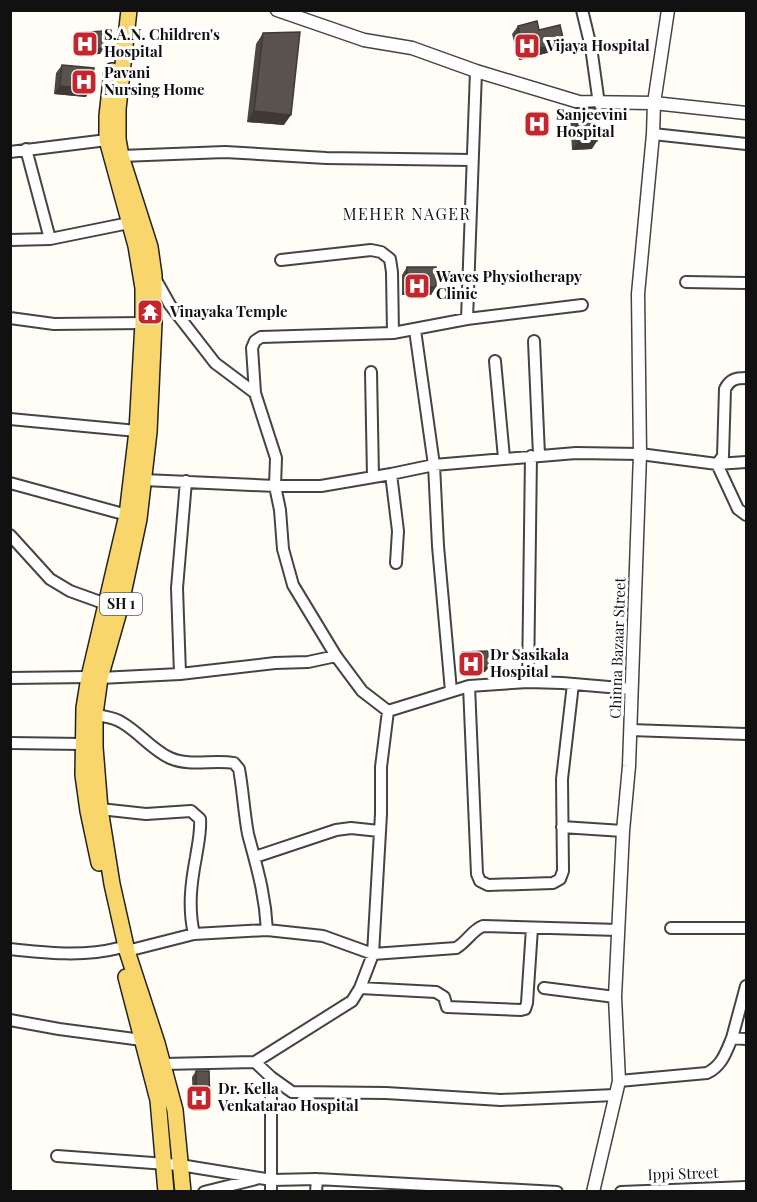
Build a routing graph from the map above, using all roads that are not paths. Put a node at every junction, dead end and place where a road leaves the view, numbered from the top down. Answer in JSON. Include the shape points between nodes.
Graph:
{"nodes":[{"id":1,"x":119,"y":10,"type":"edge"},
{"id":2,"x":129,"y":10,"type":"edge"},
{"id":3,"x":277,"y":10,"type":"edge"},
{"id":4,"x":582,"y":10,"type":"edge"},
{"id":5,"x":668,"y":10,"type":"edge"},
{"id":6,"x":476,"y":71,"type":"junction"},
{"id":7,"x":654,"y":103,"type":"junction"},
{"id":8,"x":599,"y":104,"type":"junction"},
{"id":9,"x":747,"y":113,"type":"edge"},
{"id":10,"x":653,"y":134,"type":"junction"},
{"id":11,"x":107,"y":140,"type":"junction"},
{"id":12,"x":747,"y":144,"type":"edge"},
{"id":13,"x":26,"y":149,"type":"junction"},
{"id":14,"x":10,"y":152,"type":"edge"},
{"id":15,"x":121,"y":156,"type":"junction"},
{"id":16,"x":472,"y":160,"type":"junction"},
{"id":17,"x":129,"y":223,"type":"junction"},
{"id":18,"x":50,"y":239,"type":"junction"},
{"id":19,"x":10,"y":240,"type":"edge"},
{"id":20,"x":282,"y":260,"type":"dead end"},
{"id":21,"x":147,"y":274,"type":"junction"},
{"id":22,"x":686,"y":282,"type":"dead end"},
{"id":23,"x":747,"y":283,"type":"edge"},
{"id":24,"x":582,"y":305,"type":"dead end"},
{"id":25,"x":10,"y":318,"type":"edge"},
{"id":26,"x":467,"y":319,"type":"junction"},
{"id":27,"x":144,"y":323,"type":"junction"},
{"id":28,"x":415,"y":330,"type":"junction"},
{"id":29,"x":393,"y":333,"type":"junction"},
{"id":30,"x":534,"y":341,"type":"dead end"},
{"id":31,"x":495,"y":361,"type":"dead end"},
{"id":32,"x":371,"y":372,"type":"dead end"},
{"id":33,"x":747,"y":378,"type":"edge"},
{"id":34,"x":255,"y":393,"type":"junction"},
{"id":35,"x":10,"y":419,"type":"edge"},
{"id":36,"x":137,"y":431,"type":"junction"},
{"id":37,"x":640,"y":454,"type":"junction"},
{"id":38,"x":535,"y":455,"type":"junction"},
{"id":39,"x":504,"y":458,"type":"junction"},
{"id":40,"x":747,"y":462,"type":"edge"},
{"id":41,"x":717,"y":464,"type":"junction"},
{"id":42,"x":434,"y":465,"type":"junction"},
{"id":43,"x":391,"y":474,"type":"junction"},
{"id":44,"x":373,"y":477,"type":"junction"},
{"id":45,"x":144,"y":480,"type":"junction"},
{"id":46,"x":186,"y":481,"type":"junction"},
{"id":47,"x":10,"y":483,"type":"edge"},
{"id":48,"x":275,"y":486,"type":"junction"},
{"id":49,"x":127,"y":515,"type":"junction"},
{"id":50,"x":747,"y":515,"type":"edge"},
{"id":51,"x":10,"y":535,"type":"edge"},
{"id":52,"x":14,"y":549,"type":"edge"},
{"id":53,"x":396,"y":563,"type":"dead end"},
{"id":54,"x":106,"y":604,"type":"junction"},
{"id":55,"x":336,"y":656,"type":"junction"},
{"id":56,"x":180,"y":674,"type":"junction"},
{"id":57,"x":95,"y":677,"type":"junction"},
{"id":58,"x":10,"y":678,"type":"edge"},
{"id":59,"x":528,"y":682,"type":"junction"},
{"id":60,"x":573,"y":684,"type":"junction"},
{"id":61,"x":469,"y":686,"type":"junction"},
{"id":62,"x":632,"y":689,"type":"junction"},
{"id":63,"x":451,"y":691,"type":"junction"},
{"id":64,"x":388,"y":711,"type":"junction"},
{"id":65,"x":95,"y":714,"type":"junction"},
{"id":66,"x":630,"y":730,"type":"junction"},
{"id":67,"x":747,"y":734,"type":"edge"},
{"id":68,"x":10,"y":743,"type":"edge"},
{"id":69,"x":82,"y":744,"type":"junction"},
{"id":70,"x":100,"y":809,"type":"junction"},
{"id":71,"x":562,"y":827,"type":"junction"},
{"id":72,"x":379,"y":831,"type":"junction"},
{"id":73,"x":623,"y":831,"type":"junction"},
{"id":74,"x":255,"y":857,"type":"junction"},
{"id":75,"x":532,"y":928,"type":"junction"},
{"id":76,"x":671,"y":928,"type":"dead end"},
{"id":77,"x":747,"y":928,"type":"edge"},
{"id":78,"x":267,"y":930,"type":"junction"},
{"id":79,"x":618,"y":930,"type":"junction"},
{"id":80,"x":194,"y":934,"type":"junction"},
{"id":81,"x":10,"y":949,"type":"edge"},
{"id":82,"x":123,"y":950,"type":"junction"},
{"id":83,"x":372,"y":954,"type":"junction"},
{"id":84,"x":747,"y":986,"type":"edge"},
{"id":85,"x":360,"y":988,"type":"junction"},
{"id":86,"x":544,"y":988,"type":"dead end"},
{"id":87,"x":615,"y":997,"type":"junction"},
{"id":88,"x":10,"y":1020,"type":"edge"},
{"id":89,"x":732,"y":1038,"type":"junction"},
{"id":90,"x":747,"y":1039,"type":"edge"},
{"id":91,"x":142,"y":1040,"type":"junction"},
{"id":92,"x":255,"y":1062,"type":"junction"},
{"id":93,"x":163,"y":1064,"type":"junction"},
{"id":94,"x":271,"y":1077,"type":"junction"},
{"id":95,"x":619,"y":1081,"type":"junction"},
{"id":96,"x":615,"y":1095,"type":"junction"},
{"id":97,"x":57,"y":1156,"type":"dead end"},
{"id":98,"x":164,"y":1164,"type":"junction"},
{"id":99,"x":180,"y":1165,"type":"junction"},
{"id":100,"x":267,"y":1179,"type":"junction"},
{"id":101,"x":317,"y":1179,"type":"junction"},
{"id":102,"x":747,"y":1187,"type":"edge"},
{"id":103,"x":166,"y":1191,"type":"edge"},
{"id":104,"x":183,"y":1191,"type":"edge"},
{"id":105,"x":204,"y":1191,"type":"edge"},
{"id":106,"x":271,"y":1191,"type":"edge"},
{"id":107,"x":316,"y":1191,"type":"edge"},
{"id":108,"x":547,"y":1191,"type":"edge"},
{"id":109,"x":557,"y":1191,"type":"edge"},
{"id":110,"x":593,"y":1191,"type":"edge"},
{"id":111,"x":621,"y":1191,"type":"edge"}],
"edges":[{"from":1,"to":11,"type":"main road","number":"SH 1"},
{"from":2,"to":15,"type":"main road","number":"SH 1","via":[[118,109]]},
{"from":3,"to":6,"type":"street","via":[[364,40],[412,48]]},
{"from":4,"to":8,"type":"street"},
{"from":5,"to":7,"type":"street","name":"Chinna Bazaar Street"},
{"from":6,"to":8,"type":"street","via":[[579,102]]},
{"from":6,"to":16,"type":"street"},
{"from":7,"to":8,"type":"street"},
{"from":7,"to":9,"type":"street"},
{"from":7,"to":10,"type":"street","name":"Chinna Bazaar Street"},
{"from":10,"to":12,"type":"street"},
{"from":10,"to":37,"type":"street","name":"Chinna Bazaar Street","via":[[638,294]]},
{"from":11,"to":13,"type":"street"},
{"from":11,"to":17,"type":"main road","number":"SH 1"},
{"from":13,"to":14,"type":"street"},
{"from":13,"to":18,"type":"street"},
{"from":15,"to":16,"type":"street","via":[[225,152]]},
{"from":15,"to":21,"type":"main road","number":"SH 1","via":[[150,247]]},
{"from":16,"to":26,"type":"street"},
{"from":17,"to":18,"type":"street"},
{"from":17,"to":21,"type":"main road","number":"SH 1"},
{"from":18,"to":19,"type":"street"},
{"from":20,"to":29,"type":"street","via":[[381,252],[390,259],[392,272]]},
{"from":21,"to":27,"type":"main road","number":"SH 1"},
{"from":21,"to":34,"type":"street","via":[[215,363]]},
{"from":21,"to":45,"type":"main road","number":"SH 1","via":[[154,334]]},
{"from":22,"to":23,"type":"street"},
{"from":24,"to":26,"type":"street"},
{"from":25,"to":27,"type":"street","via":[[54,324]]},
{"from":26,"to":28,"type":"street"},
{"from":27,"to":36,"type":"main road","number":"SH 1"},
{"from":28,"to":29,"type":"street"},
{"from":28,"to":42,"type":"street"},
{"from":29,"to":34,"type":"street","via":[[261,337],[252,348]]},
{"from":30,"to":38,"type":"street"},
{"from":31,"to":39,"type":"street"},
{"from":32,"to":44,"type":"street"},
{"from":33,"to":41,"type":"street","via":[[729,381],[725,389],[723,456]]},
{"from":34,"to":48,"type":"street","via":[[276,458]]},
{"from":35,"to":36,"type":"street"},
{"from":36,"to":49,"type":"main road","number":"SH 1"},
{"from":37,"to":38,"type":"street"},
{"from":37,"to":41,"type":"street"},
{"from":37,"to":62,"type":"street","name":"Chinna Bazaar Street"},
{"from":38,"to":39,"type":"street"},
{"from":38,"to":59,"type":"street"},
{"from":39,"to":42,"type":"street"},
{"from":40,"to":41,"type":"street"},
{"from":41,"to":50,"type":"street","via":[[738,509]]},
{"from":42,"to":43,"type":"street"},
{"from":42,"to":63,"type":"street"},
{"from":43,"to":44,"type":"street"},
{"from":43,"to":53,"type":"street","via":[[398,531]]},
{"from":44,"to":48,"type":"street","via":[[321,486]]},
{"from":45,"to":46,"type":"street"},
{"from":45,"to":57,"type":"main road","number":"SH 1","via":[[120,608]]},
{"from":46,"to":48,"type":"street"},
{"from":46,"to":56,"type":"street","via":[[177,588]]},
{"from":47,"to":49,"type":"street"},
{"from":48,"to":55,"type":"street","via":[[283,549],[293,585]]},
{"from":49,"to":54,"type":"main road","number":"SH 1"},
{"from":51,"to":52,"type":"street"},
{"from":52,"to":54,"type":"street","via":[[69,591]]},
{"from":54,"to":57,"type":"main road","number":"SH 1"},
{"from":55,"to":56,"type":"street"},
{"from":55,"to":64,"type":"street","via":[[362,692]]},
{"from":56,"to":57,"type":"street"},
{"from":57,"to":58,"type":"street"},
{"from":57,"to":65,"type":"main road","number":"SH 1"},
{"from":57,"to":69,"type":"main road","number":"SH 1","via":[[84,708]]},
{"from":59,"to":60,"type":"street"},
{"from":59,"to":61,"type":"street"},
{"from":60,"to":62,"type":"street"},
{"from":60,"to":71,"type":"street","via":[[562,779]]},
{"from":61,"to":63,"type":"street"},
{"from":61,"to":71,"type":"street","via":[[480,882],[553,884],[563,871]]},
{"from":62,"to":66,"type":"street","name":"Chinna Bazaar Street"},
{"from":63,"to":64,"type":"street"},
{"from":64,"to":72,"type":"street"},
{"from":65,"to":70,"type":"main road","number":"SH 1"},
{"from":65,"to":74,"type":"street","via":[[119,720],[171,759],[234,763],[239,769]]},
{"from":66,"to":67,"type":"street"},
{"from":66,"to":73,"type":"street","name":"Chinna Bazaar Street"},
{"from":68,"to":69,"type":"street"},
{"from":69,"to":82,"type":"main road","number":"SH 1","via":[[88,811]]},
{"from":70,"to":80,"type":"street","via":[[146,814],[191,811],[200,819],[191,883]]},
{"from":70,"to":82,"type":"main road","number":"SH 1"},
{"from":71,"to":73,"type":"street"},
{"from":72,"to":74,"type":"street","via":[[336,830]]},
{"from":72,"to":83,"type":"street"},
{"from":73,"to":79,"type":"street","name":"Chinna Bazaar Street"},
{"from":74,"to":78,"type":"street"},
{"from":75,"to":79,"type":"street"},
{"from":75,"to":83,"type":"street","via":[[483,927],[456,948]]},
{"from":75,"to":85,"type":"street","via":[[527,1003],[521,1011],[447,1007],[444,997],[435,992]]},
{"from":76,"to":77,"type":"street"},
{"from":78,"to":80,"type":"street"},
{"from":78,"to":83,"type":"street","via":[[322,936]]},
{"from":79,"to":87,"type":"street","name":"Chinna Bazaar Street"},
{"from":80,"to":82,"type":"street"},
{"from":81,"to":82,"type":"street","via":[[53,953]]},
{"from":82,"to":91,"type":"main road","number":"SH 1"},
{"from":82,"to":93,"type":"main road","number":"SH 1"},
{"from":83,"to":85,"type":"street"},
{"from":84,"to":89,"type":"street"},
{"from":85,"to":92,"type":"street","via":[[352,1001]]},
{"from":86,"to":87,"type":"street"},
{"from":87,"to":95,"type":"street","name":"Chinna Bazaar Street"},
{"from":88,"to":91,"type":"street"},
{"from":89,"to":90,"type":"street"},
{"from":89,"to":95,"type":"street","via":[[721,1063],[707,1073]]},
{"from":91,"to":98,"type":"main road","number":"SH 1","via":[[158,1100]]},
{"from":92,"to":93,"type":"street"},
{"from":92,"to":94,"type":"street"},
{"from":93,"to":99,"type":"main road","number":"SH 1","via":[[175,1110]]},
{"from":94,"to":96,"type":"street","via":[[292,1092],[386,1093],[501,1101]]},
{"from":94,"to":100,"type":"street"},
{"from":95,"to":96,"type":"street","name":"Chinna Bazaar Street"},
{"from":96,"to":110,"type":"street","name":"Chinna Bazaar Street"},
{"from":97,"to":98,"type":"street"},
{"from":98,"to":99,"type":"street"},
{"from":98,"to":103,"type":"main road","number":"SH 1"},
{"from":99,"to":100,"type":"street"},
{"from":99,"to":104,"type":"main road","number":"SH 1"},
{"from":100,"to":101,"type":"street"},
{"from":100,"to":105,"type":"street"},
{"from":100,"to":106,"type":"street"},
{"from":101,"to":107,"type":"street"},
{"from":101,"to":108,"type":"street"},
{"from":102,"to":111,"type":"street","name":"Ippi Street"},
{"from":108,"to":109,"type":"street"}]}
